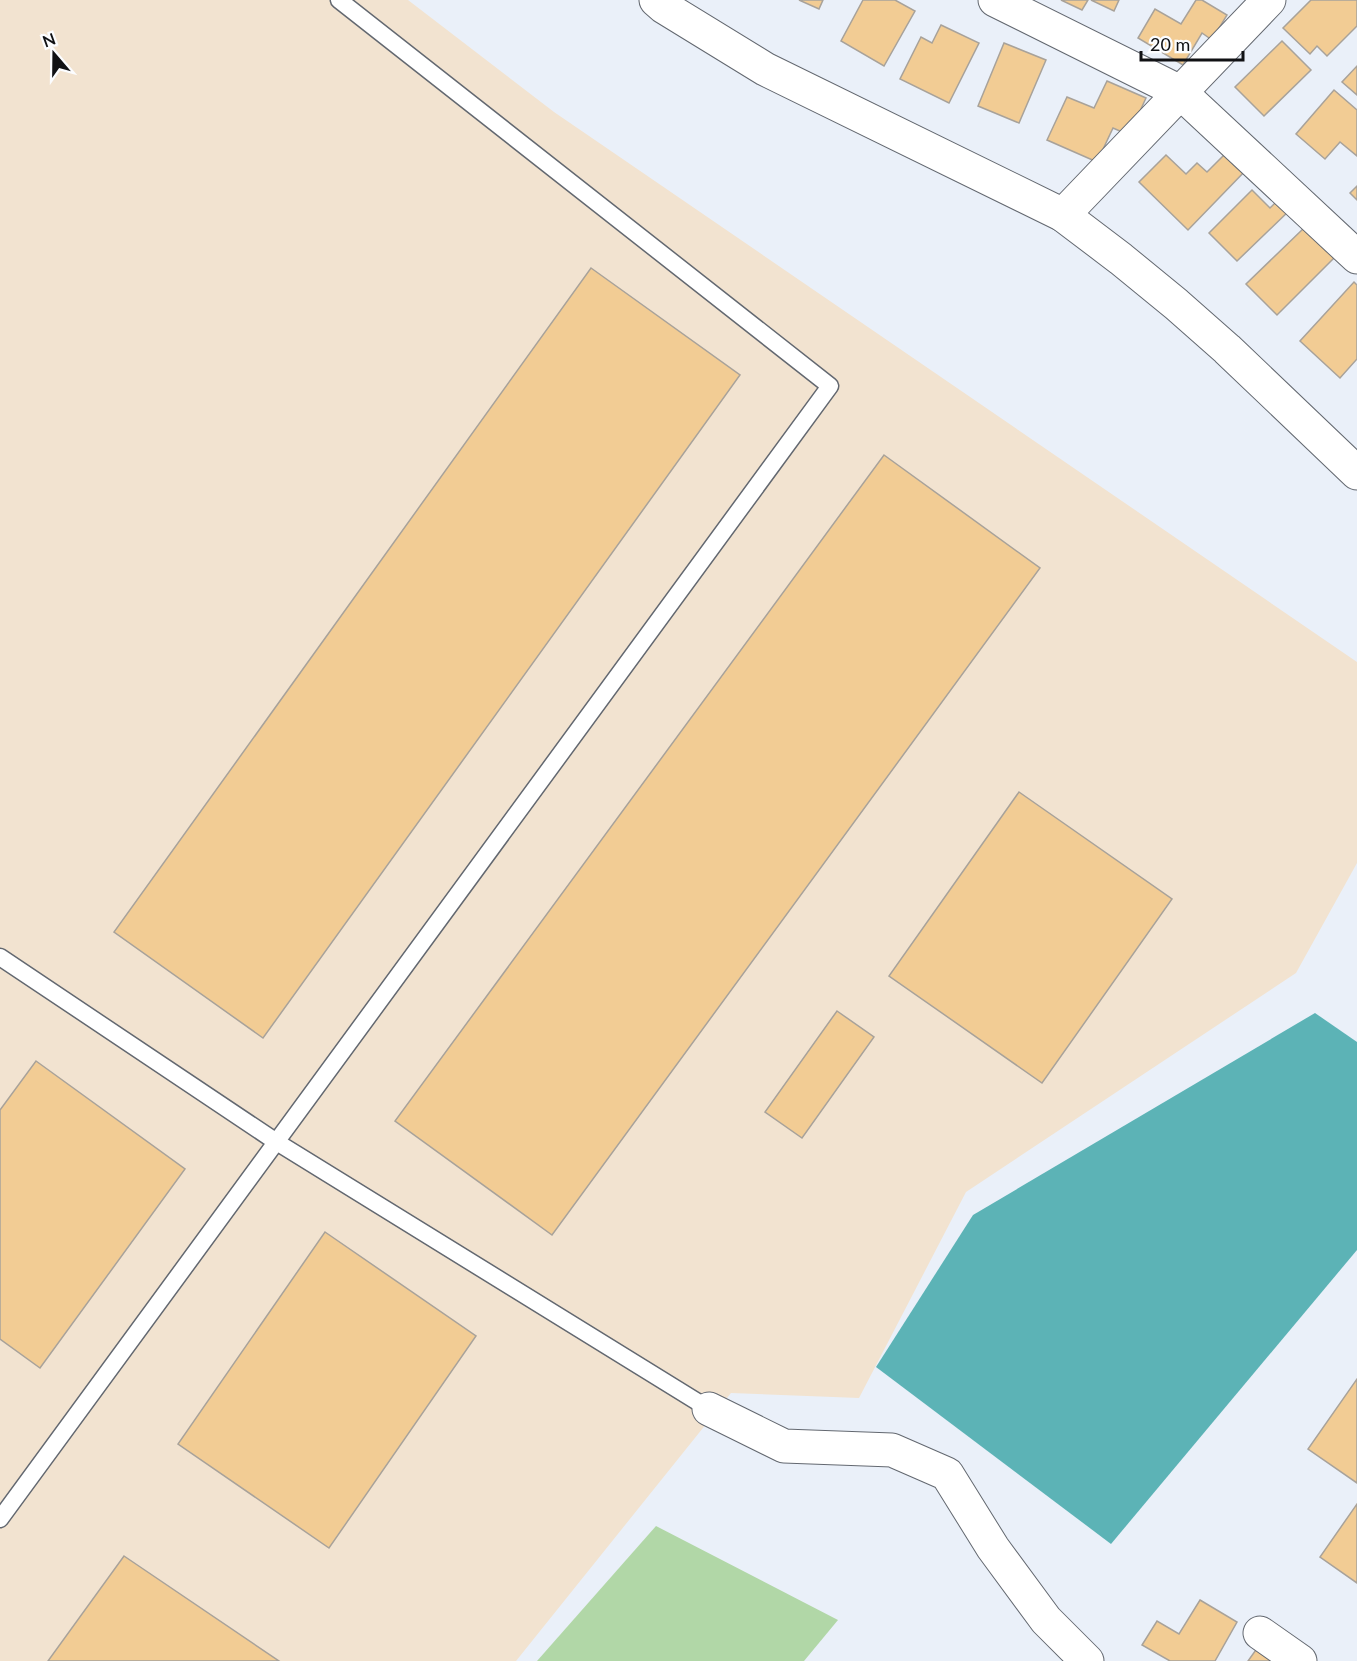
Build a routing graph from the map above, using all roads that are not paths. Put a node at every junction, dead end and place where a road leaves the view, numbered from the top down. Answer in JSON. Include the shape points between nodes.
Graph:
{"nodes":[{"id":1,"x":339,"y":0,"type":"edge"},
{"id":2,"x":656,"y":0,"type":"edge"},
{"id":3,"x":995,"y":0,"type":"edge"},
{"id":4,"x":1269,"y":0,"type":"edge"},
{"id":5,"x":1180,"y":92,"type":"junction"},
{"id":6,"x":1064,"y":215,"type":"junction"},
{"id":7,"x":1357,"y":257,"type":"edge"},
{"id":8,"x":1357,"y":473,"type":"edge"},
{"id":9,"x":0,"y":957,"type":"edge"},
{"id":10,"x":275,"y":1141,"type":"junction"},
{"id":11,"x":709,"y":1409,"type":"joint"},
{"id":12,"x":0,"y":1519,"type":"edge"},
{"id":13,"x":1260,"y":1633,"type":"dead end"},
{"id":14,"x":1087,"y":1661,"type":"edge"},
{"id":15,"x":1300,"y":1661,"type":"edge"}],
"edges":[{"from":1,"to":10,"type":"lane","via":[[830,386]]},
{"from":2,"to":6,"type":"street","via":[[765,69]]},
{"from":3,"to":5,"type":"street"},
{"from":4,"to":5,"type":"street"},
{"from":5,"to":6,"type":"street"},
{"from":5,"to":7,"type":"street"},
{"from":6,"to":8,"type":"street","via":[[1210,334]]},
{"from":9,"to":10,"type":"lane"},
{"from":10,"to":11,"type":"lane"},
{"from":10,"to":12,"type":"lane"},
{"from":11,"to":14,"type":"street","via":[[784,1446],[892,1450],[948,1474],[993,1548],[1046,1620]]},
{"from":13,"to":15,"type":"street"}]}
